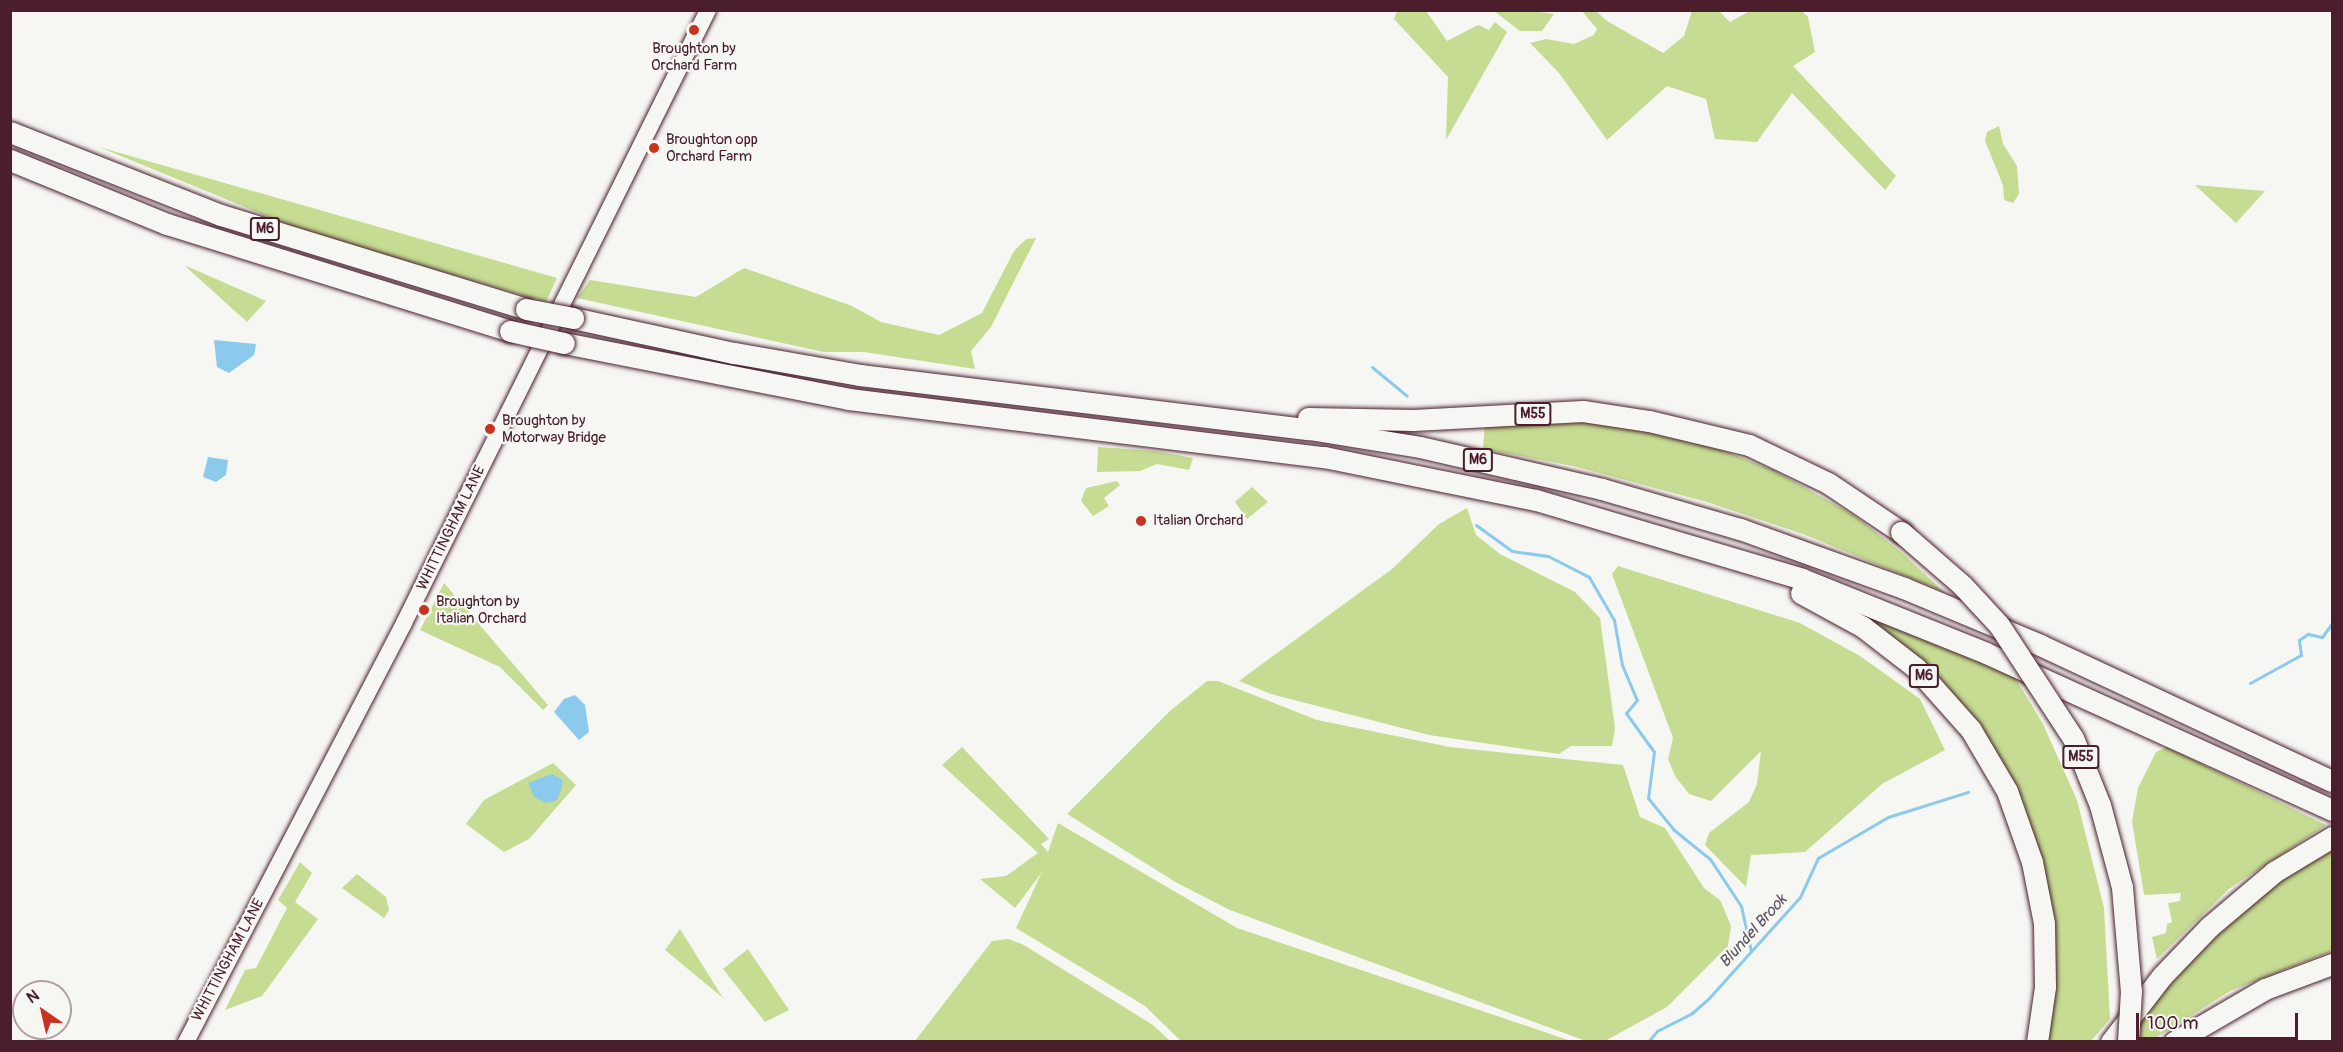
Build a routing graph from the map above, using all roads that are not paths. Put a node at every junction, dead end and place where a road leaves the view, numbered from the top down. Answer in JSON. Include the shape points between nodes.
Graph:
{"nodes":[{"id":1,"x":708,"y":10,"type":"edge"},
{"id":2,"x":10,"y":132,"type":"edge"},
{"id":3,"x":10,"y":160,"type":"edge"},
{"id":4,"x":1139,"y":407,"type":"junction"},
{"id":5,"x":1645,"y":530,"type":"junction"},
{"id":6,"x":2332,"y":781,"type":"edge"},
{"id":7,"x":2332,"y":810,"type":"edge"},
{"id":8,"x":2332,"y":837,"type":"edge"},
{"id":9,"x":2332,"y":964,"type":"edge"},
{"id":10,"x":186,"y":1041,"type":"edge"},
{"id":11,"x":2037,"y":1041,"type":"edge"},
{"id":12,"x":2111,"y":1041,"type":"edge"},
{"id":13,"x":2128,"y":1041,"type":"edge"},
{"id":14,"x":2174,"y":1041,"type":"edge"}],
"edges":[{"from":1,"to":10,"type":"main road","name":"WHITTINGHAM LANE","via":[[404,623]]},
{"from":2,"to":4,"type":"highway","number":"M6","bridge":true,"via":[[221,215],[526,309],[860,375]]},
{"from":3,"to":5,"type":"highway","number":"M6","bridge":true,"via":[[167,224],[510,331],[849,399],[1324,457],[1536,500]]},
{"from":4,"to":6,"type":"highway","number":"M6","via":[[1420,447],[1602,489],[1740,529],[1979,619]]},
{"from":4,"to":13,"type":"highway","number":"M55","bridge":true,"via":[[1301,418],[1413,420],[1583,411],[1649,421],[1749,445],[1828,483],[1900,532],[1962,585],[1999,625],[2073,738],[2100,805],[2122,887],[2131,991]]},
{"from":5,"to":7,"type":"highway","number":"M6","via":[[1802,579],[1890,614]]},
{"from":5,"to":11,"type":"highway","number":"M6","via":[[1821,601],[1901,655],[1965,723],[2007,791],[2038,886],[2046,961]]},
{"from":8,"to":12,"type":"highway","via":[[2274,872],[2209,927],[2162,976]]},
{"from":9,"to":14,"type":"highway","via":[[2265,989]]}]}
